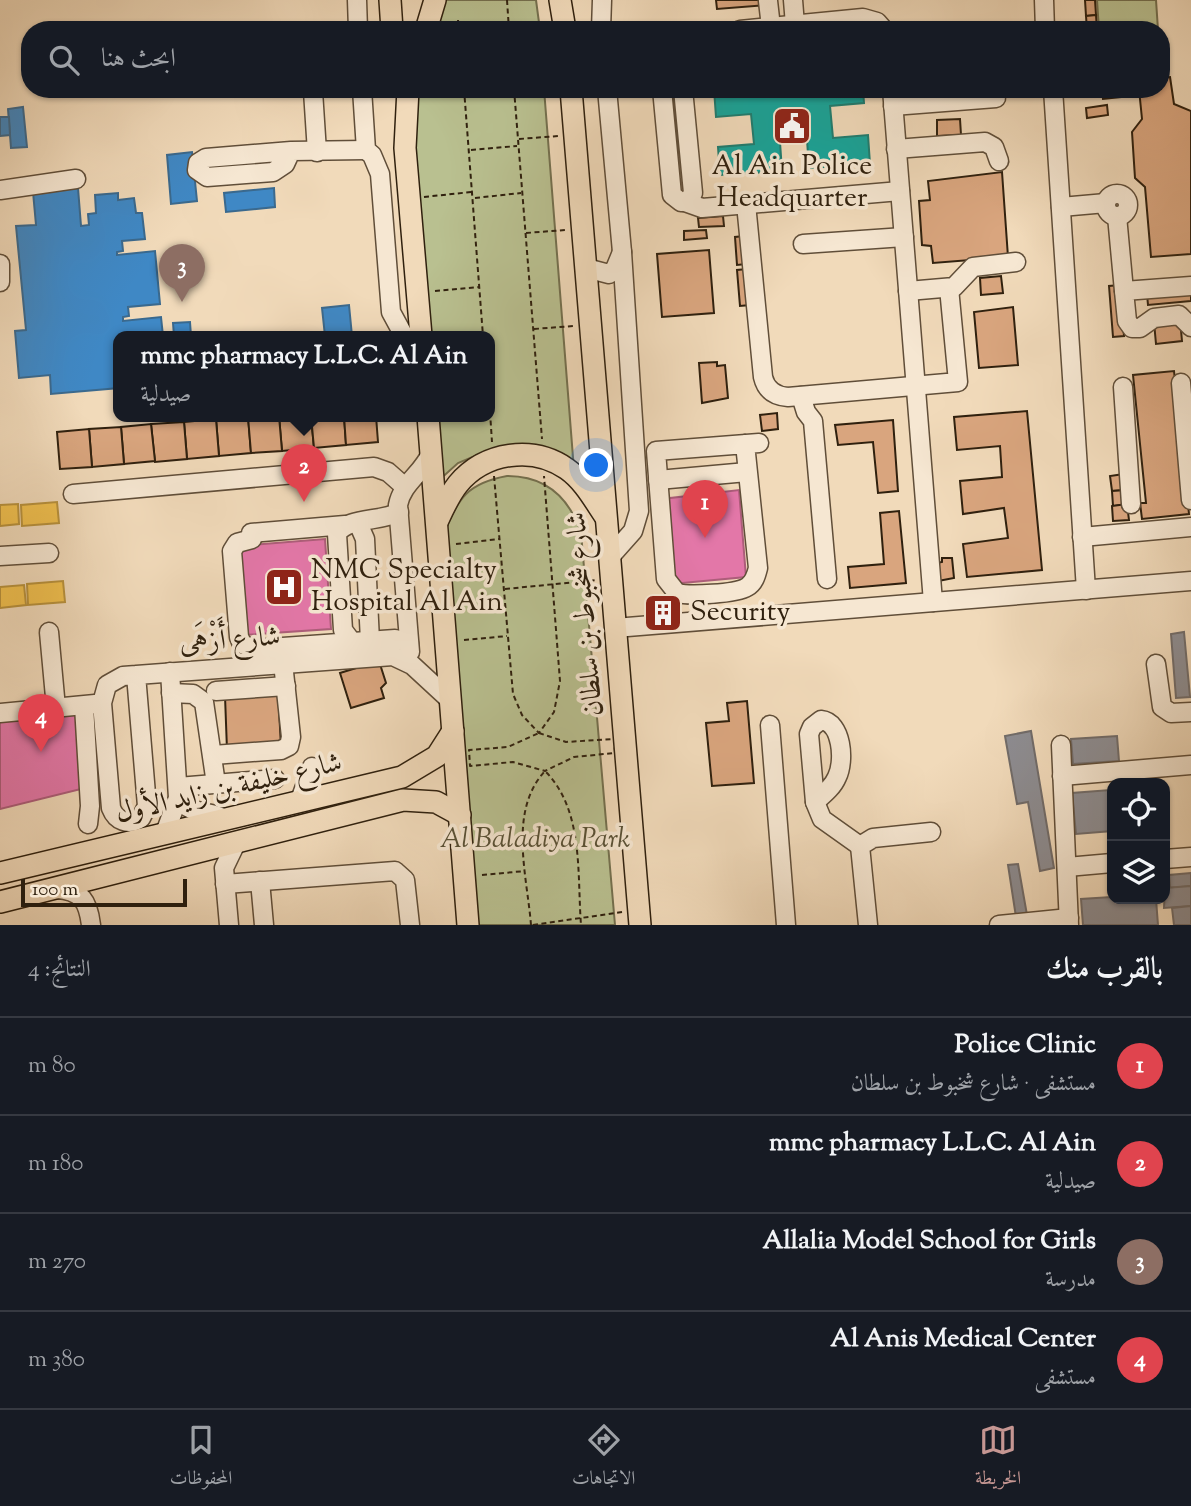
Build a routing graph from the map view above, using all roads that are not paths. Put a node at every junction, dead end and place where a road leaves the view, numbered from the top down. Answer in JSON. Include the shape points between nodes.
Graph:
{"nodes":[{"id":1,"x":356,"y":0,"type":"edge"},
{"id":2,"x":390,"y":0,"type":"edge"},
{"id":3,"x":435,"y":0,"type":"edge"},
{"id":4,"x":560,"y":0,"type":"edge"},
{"id":5,"x":568,"y":0,"type":"edge"},
{"id":6,"x":603,"y":0,"type":"edge"},
{"id":7,"x":793,"y":0,"type":"edge"},
{"id":8,"x":1044,"y":0,"type":"edge"},
{"id":9,"x":1050,"y":0,"type":"edge"},
{"id":10,"x":768,"y":1,"type":"edge"},
{"id":11,"x":357,"y":21,"type":"edge"},
{"id":12,"x":391,"y":21,"type":"edge"},
{"id":13,"x":429,"y":21,"type":"edge"},
{"id":14,"x":564,"y":21,"type":"edge"},
{"id":15,"x":567,"y":21,"type":"edge"},
{"id":16,"x":602,"y":21,"type":"edge"},
{"id":17,"x":770,"y":21,"type":"edge"},
{"id":18,"x":795,"y":21,"type":"edge"},
{"id":19,"x":834,"y":21,"type":"edge"},
{"id":20,"x":871,"y":21,"type":"edge"},
{"id":21,"x":1045,"y":21,"type":"edge"},
{"id":22,"x":1051,"y":21,"type":"edge"},
{"id":23,"x":313,"y":98,"type":"edge"},
{"id":24,"x":363,"y":98,"type":"edge"},
{"id":25,"x":404,"y":98,"type":"edge"},
{"id":26,"x":572,"y":98,"type":"edge"},
{"id":27,"x":608,"y":98,"type":"edge"},
{"id":28,"x":663,"y":98,"type":"edge"},
{"id":29,"x":684,"y":98,"type":"edge"},
{"id":30,"x":892,"y":98,"type":"edge"},
{"id":31,"x":1054,"y":98,"type":"edge"},
{"id":32,"x":896,"y":149,"type":"junction"},
{"id":33,"x":291,"y":150,"type":"dead end"},
{"id":34,"x":366,"y":150,"type":"junction"},
{"id":35,"x":317,"y":152,"type":"junction"},
{"id":36,"x":999,"y":161,"type":"dead end"},
{"id":37,"x":691,"y":174,"type":"junction"},
{"id":38,"x":670,"y":176,"type":"junction"},
{"id":39,"x":76,"y":179,"type":"dead end"},
{"id":40,"x":0,"y":190,"type":"edge"},
{"id":41,"x":900,"y":191,"type":"junction"},
{"id":42,"x":685,"y":202,"type":"junction"},
{"id":43,"x":746,"y":204,"type":"junction"},
{"id":44,"x":1061,"y":207,"type":"junction"},
{"id":45,"x":904,"y":237,"type":"junction"},
{"id":46,"x":803,"y":244,"type":"dead end"},
{"id":47,"x":622,"y":252,"type":"junction"},
{"id":48,"x":1016,"y":262,"type":"dead end"},
{"id":49,"x":0,"y":264,"type":"edge"},
{"id":50,"x":595,"y":271,"type":"junction"},
{"id":51,"x":0,"y":282,"type":"edge"},
{"id":52,"x":1191,"y":286,"type":"edge"},
{"id":53,"x":949,"y":288,"type":"junction"},
{"id":54,"x":908,"y":291,"type":"junction"},
{"id":55,"x":1124,"y":291,"type":"junction"},
{"id":56,"x":625,"y":296,"type":"junction"},
{"id":57,"x":1191,"y":327,"type":"edge"},
{"id":58,"x":401,"y":331,"type":"edge"},
{"id":59,"x":421,"y":331,"type":"edge"},
{"id":60,"x":1181,"y":383,"type":"dead end"},
{"id":61,"x":915,"y":386,"type":"junction"},
{"id":62,"x":1123,"y":387,"type":"dead end"},
{"id":63,"x":821,"y":394,"type":"junction"},
{"id":64,"x":801,"y":396,"type":"junction"},
{"id":65,"x":813,"y":421,"type":"junction"},
{"id":66,"x":428,"y":422,"type":"edge"},
{"id":67,"x":656,"y":451,"type":"junction"},
{"id":68,"x":431,"y":453,"type":"junction"},
{"id":69,"x":636,"y":453,"type":"junction"},
{"id":70,"x":747,"y":472,"type":"junction"},
{"id":71,"x":658,"y":480,"type":"junction"},
{"id":72,"x":405,"y":487,"type":"junction"},
{"id":73,"x":73,"y":494,"type":"dead end"},
{"id":74,"x":1191,"y":500,"type":"edge"},
{"id":75,"x":399,"y":512,"type":"junction"},
{"id":76,"x":606,"y":518,"type":"junction"},
{"id":77,"x":1132,"y":519,"type":"junction"},
{"id":78,"x":437,"y":522,"type":"junction"},
{"id":79,"x":351,"y":524,"type":"junction"},
{"id":80,"x":1191,"y":527,"type":"edge"},
{"id":81,"x":1082,"y":537,"type":"junction"},
{"id":82,"x":49,"y":553,"type":"dead end"},
{"id":83,"x":0,"y":556,"type":"edge"},
{"id":84,"x":610,"y":569,"type":"junction"},
{"id":85,"x":827,"y":579,"type":"dead end"},
{"id":86,"x":1191,"y":581,"type":"edge"},
{"id":87,"x":1086,"y":590,"type":"junction"},
{"id":88,"x":933,"y":602,"type":"junction"},
{"id":89,"x":615,"y":628,"type":"junction"},
{"id":90,"x":49,"y":632,"type":"dead end"},
{"id":91,"x":361,"y":641,"type":"junction"},
{"id":92,"x":409,"y":643,"type":"junction"},
{"id":93,"x":283,"y":663,"type":"junction"},
{"id":94,"x":1156,"y":664,"type":"dead end"},
{"id":95,"x":412,"y":665,"type":"junction"},
{"id":96,"x":170,"y":671,"type":"junction"},
{"id":97,"x":136,"y":675,"type":"junction"},
{"id":98,"x":286,"y":686,"type":"junction"},
{"id":99,"x":216,"y":691,"type":"dead end"},
{"id":100,"x":171,"y":693,"type":"junction"},
{"id":101,"x":451,"y":701,"type":"junction"},
{"id":102,"x":93,"y":705,"type":"junction"},
{"id":103,"x":56,"y":708,"type":"junction"},
{"id":104,"x":1191,"y":712,"type":"edge"},
{"id":105,"x":0,"y":713,"type":"edge"},
{"id":106,"x":770,"y":725,"type":"dead end"},
{"id":107,"x":453,"y":731,"type":"junction"},
{"id":108,"x":1061,"y":745,"type":"dead end"},
{"id":109,"x":213,"y":755,"type":"junction"},
{"id":110,"x":1191,"y":765,"type":"edge"},
{"id":111,"x":1062,"y":776,"type":"junction"},
{"id":112,"x":275,"y":779,"type":"dead end"},
{"id":113,"x":216,"y":784,"type":"junction"},
{"id":114,"x":336,"y":792,"type":"junction"},
{"id":115,"x":178,"y":793,"type":"junction"},
{"id":116,"x":300,"y":800,"type":"junction"},
{"id":117,"x":815,"y":802,"type":"dead end"},
{"id":118,"x":460,"y":815,"type":"junction"},
{"id":119,"x":225,"y":819,"type":"junction"},
{"id":120,"x":88,"y":824,"type":"dead end"},
{"id":121,"x":931,"y":832,"type":"dead end"},
{"id":122,"x":165,"y":834,"type":"junction"},
{"id":123,"x":261,"y":836,"type":"junction"},
{"id":124,"x":236,"y":843,"type":"junction"},
{"id":125,"x":860,"y":846,"type":"junction"},
{"id":126,"x":200,"y":852,"type":"junction"},
{"id":127,"x":74,"y":855,"type":"junction"},
{"id":128,"x":1191,"y":857,"type":"edge"},
{"id":129,"x":1170,"y":859,"type":"edge"},
{"id":130,"x":1107,"y":863,"type":"edge"},
{"id":131,"x":1066,"y":867,"type":"junction"},
{"id":132,"x":0,"y":873,"type":"edge"},
{"id":133,"x":225,"y":880,"type":"junction"},
{"id":134,"x":260,"y":881,"type":"junction"},
{"id":135,"x":0,"y":885,"type":"edge"},
{"id":136,"x":53,"y":889,"type":"junction"},
{"id":137,"x":0,"y":902,"type":"edge"},
{"id":138,"x":640,"y":917,"type":"edge"},
{"id":139,"x":1069,"y":922,"type":"edge"},
{"id":140,"x":91,"y":925,"type":"edge"},
{"id":141,"x":229,"y":925,"type":"edge"},
{"id":142,"x":264,"y":925,"type":"edge"},
{"id":143,"x":410,"y":925,"type":"edge"},
{"id":144,"x":468,"y":925,"type":"edge"},
{"id":145,"x":786,"y":925,"type":"edge"},
{"id":146,"x":868,"y":925,"type":"edge"},
{"id":147,"x":999,"y":925,"type":"edge"}],
"edges":[{"from":1,"to":11,"type":"street"},
{"from":2,"to":12,"type":"main road"},
{"from":3,"to":13,"type":"main road"},
{"from":4,"to":14,"type":"main road"},
{"from":5,"to":15,"type":"main road"},
{"from":6,"to":16,"type":"street"},
{"from":7,"to":18,"type":"street"},
{"from":8,"to":21,"type":"street"},
{"from":9,"to":22,"type":"street"},
{"from":10,"to":17,"type":"street"},
{"from":19,"to":20,"type":"street"},
{"from":23,"to":35,"type":"street"},
{"from":24,"to":34,"type":"street"},
{"from":25,"to":59,"type":"main road"},
{"from":26,"to":50,"type":"main road","name":"شارع شخبوط بن سلطان","via":[[582,228]]},
{"from":27,"to":47,"type":"street"},
{"from":28,"to":38,"type":"street"},
{"from":29,"to":37,"type":"street"},
{"from":30,"to":32,"type":"street"},
{"from":31,"to":44,"type":"street"},
{"from":32,"to":36,"type":"street","via":[[985,142]]},
{"from":32,"to":41,"type":"street"},
{"from":33,"to":35,"type":"street"},
{"from":34,"to":35,"type":"street"},
{"from":34,"to":58,"type":"street","via":[[380,174],[391,313]]},
{"from":37,"to":38,"type":"street"},
{"from":37,"to":42,"type":"street","via":[[693,193]]},
{"from":38,"to":42,"type":"street","via":[[672,195]]},
{"from":39,"to":40,"type":"street"},
{"from":41,"to":43,"type":"street"},
{"from":41,"to":45,"type":"street"},
{"from":42,"to":43,"type":"street","via":[[702,208]]},
{"from":43,"to":64,"type":"street","via":[[764,383],[777,395]]},
{"from":44,"to":55,"type":"street","via":[[1112,209]]},
{"from":44,"to":81,"type":"street"},
{"from":45,"to":46,"type":"street"},
{"from":45,"to":54,"type":"street"},
{"from":47,"to":50,"type":"street","via":[[615,269]]},
{"from":47,"to":56,"type":"street"},
{"from":48,"to":53,"type":"street","via":[[973,267],[961,283]]},
{"from":49,"to":51,"type":"street"},
{"from":50,"to":56,"type":"street"},
{"from":50,"to":76,"type":"main road","name":"شارع شخبوط بن سلطان","via":[[590,325]]},
{"from":52,"to":55,"type":"street"},
{"from":53,"to":54,"type":"street"},
{"from":53,"to":61,"type":"street","via":[[958,382]]},
{"from":54,"to":61,"type":"street"},
{"from":55,"to":57,"type":"street","via":[[1132,328],[1154,318],[1179,315]]},
{"from":56,"to":69,"type":"street"},
{"from":60,"to":74,"type":"street"},
{"from":61,"to":63,"type":"street"},
{"from":61,"to":88,"type":"street"},
{"from":62,"to":77,"type":"street"},
{"from":63,"to":64,"type":"street"},
{"from":63,"to":65,"type":"street","via":[[821,409]]},
{"from":64,"to":65,"type":"street"},
{"from":65,"to":85,"type":"street"},
{"from":66,"to":68,"type":"main road"},
{"from":67,"to":69,"type":"street"},
{"from":67,"to":70,"type":"street","via":[[752,443]]},
{"from":67,"to":71,"type":"street"},
{"from":68,"to":72,"type":"street"},
{"from":68,"to":78,"type":"main road"},
{"from":69,"to":84,"type":"street","via":[[638,518]]},
{"from":70,"to":71,"type":"street"},
{"from":70,"to":71,"type":"street","via":[[758,568],[752,583],[739,590],[686,594],[670,587]]},
{"from":72,"to":73,"type":"street","via":[[374,467]]},
{"from":72,"to":75,"type":"street"},
{"from":75,"to":79,"type":"street"},
{"from":75,"to":92,"type":"street"},
{"from":76,"to":78,"type":"main road","via":[[579,480],[562,466],[543,457],[518,454],[480,465],[458,484]]},
{"from":76,"to":84,"type":"main road","name":"شارع شخبوط بن سلطان"},
{"from":77,"to":80,"type":"street"},
{"from":77,"to":81,"type":"street"},
{"from":78,"to":101,"type":"main road"},
{"from":79,"to":91,"type":"street","via":[[365,539]]},
{"from":79,"to":91,"type":"street","via":[[339,530],[337,538],[343,630]]},
{"from":79,"to":91,"type":"street","via":[[251,536],[237,543],[232,551],[239,637],[242,644],[254,649]]},
{"from":81,"to":87,"type":"street"},
{"from":82,"to":83,"type":"street"},
{"from":84,"to":89,"type":"main road","name":"شارع شخبوط بن سلطان"},
{"from":86,"to":87,"type":"street"},
{"from":87,"to":88,"type":"street"},
{"from":88,"to":89,"type":"street"},
{"from":89,"to":138,"type":"main road","name":"شارع شخبوط بن سلطان"},
{"from":90,"to":103,"type":"street"},
{"from":91,"to":92,"type":"street"},
{"from":92,"to":95,"type":"street"},
{"from":93,"to":95,"type":"street","name":"شارع أَزْهَى","via":[[380,655]]},
{"from":93,"to":96,"type":"street","name":"شارع أَزْهَى"},
{"from":93,"to":98,"type":"street"},
{"from":94,"to":104,"type":"street","via":[[1162,707],[1171,713]]},
{"from":95,"to":101,"type":"street","name":"شارع أَزْهَى"},
{"from":96,"to":97,"type":"street","name":"شارع أَزْهَى"},
{"from":96,"to":100,"type":"street"},
{"from":97,"to":102,"type":"street","name":"شارع أَزْهَى","via":[[110,682]]},
{"from":97,"to":102,"type":"street","via":[[147,806],[144,815],[132,822],[118,819],[111,808]]},
{"from":98,"to":99,"type":"street"},
{"from":98,"to":109,"type":"street","via":[[289,746]]},
{"from":100,"to":109,"type":"street","via":[[193,694],[204,702]]},
{"from":100,"to":115,"type":"street"},
{"from":101,"to":107,"type":"main road"},
{"from":102,"to":103,"type":"street"},
{"from":102,"to":120,"type":"street"},
{"from":103,"to":105,"type":"street"},
{"from":106,"to":145,"type":"street"},
{"from":107,"to":114,"type":"main road","name":"شارع خليفة بن زايد الأول","via":[[437,756],[412,774]]},
{"from":107,"to":118,"type":"main road"},
{"from":108,"to":111,"type":"street"},
{"from":109,"to":113,"type":"street"},
{"from":110,"to":111,"type":"street"},
{"from":111,"to":131,"type":"street"},
{"from":112,"to":113,"type":"street"},
{"from":113,"to":115,"type":"street"},
{"from":114,"to":116,"type":"main road","name":"شارع خليفة بن زايد الأول"},
{"from":114,"to":116,"type":"street","via":[[312,767]]},
{"from":114,"to":123,"type":"main road","via":[[332,805],[276,821]]},
{"from":115,"to":119,"type":"street","via":[[188,809]]},
{"from":115,"to":122,"type":"street"},
{"from":116,"to":119,"type":"main road","name":"شارع خليفة بن زايد الأول"},
{"from":117,"to":125,"type":"street","via":[[822,819]]},
{"from":118,"to":123,"type":"main road","name":"شارع خليفة بن زايد الأول","via":[[436,802],[411,799]]},
{"from":118,"to":144,"type":"main road"},
{"from":119,"to":122,"type":"main road","name":"شارع خليفة بن زايد الأول"},
{"from":121,"to":125,"type":"street","via":[[873,838]]},
{"from":122,"to":127,"type":"main road","name":"شارع خليفة بن زايد الأول"},
{"from":123,"to":124,"type":"main road","name":"شارع خليفة بن زايد الأول"},
{"from":124,"to":126,"type":"main road","name":"شارع خليفة بن زايد الأول"},
{"from":124,"to":133,"type":"street","via":[[228,855]]},
{"from":125,"to":146,"type":"street"},
{"from":126,"to":133,"type":"street"},
{"from":126,"to":136,"type":"main road","name":"شارع خليفة بن زايد الأول"},
{"from":127,"to":132,"type":"main road","name":"شارع خليفة بن زايد الأول"},
{"from":127,"to":135,"type":"main road","via":[[53,870]]},
{"from":128,"to":129,"type":"street"},
{"from":130,"to":131,"type":"street"},
{"from":131,"to":139,"type":"street"},
{"from":133,"to":134,"type":"street"},
{"from":133,"to":141,"type":"street"},
{"from":134,"to":142,"type":"street"},
{"from":134,"to":143,"type":"street","via":[[395,871],[405,880]]},
{"from":136,"to":137,"type":"main road","name":"شارع خليفة بن زايد الأول"},
{"from":136,"to":140,"type":"street","via":[[82,896]]},
{"from":139,"to":147,"type":"street"}]}
